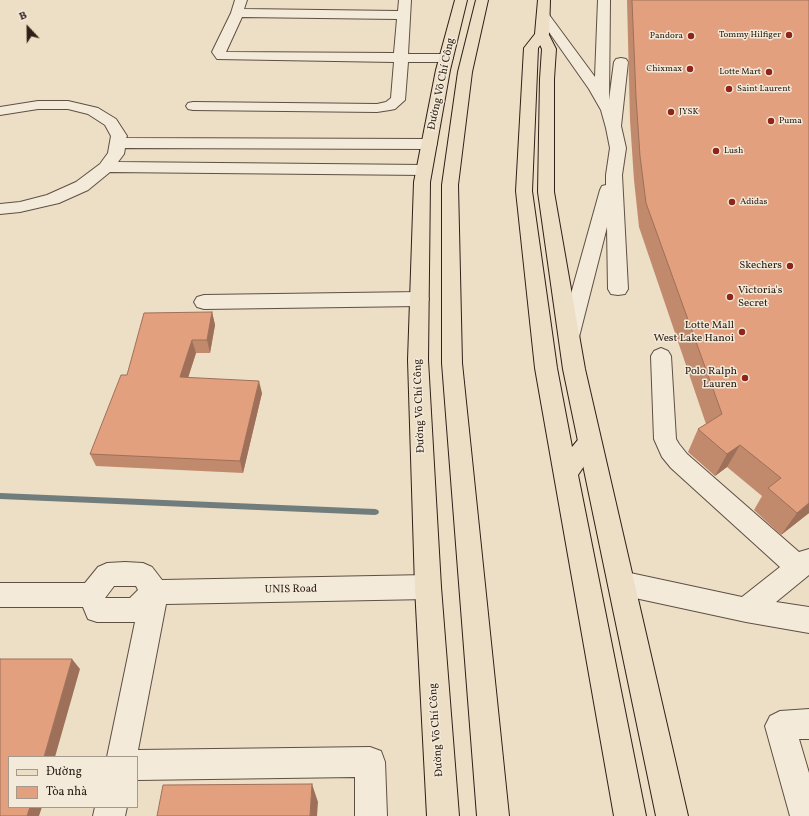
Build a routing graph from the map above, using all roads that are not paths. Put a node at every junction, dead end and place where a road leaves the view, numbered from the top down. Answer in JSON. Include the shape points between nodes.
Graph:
{"nodes":[{"id":1,"x":241,"y":0,"type":"edge"},
{"id":2,"x":405,"y":0,"type":"edge"},
{"id":3,"x":461,"y":0,"type":"edge"},
{"id":4,"x":482,"y":0,"type":"edge"},
{"id":5,"x":604,"y":0,"type":"edge"},
{"id":6,"x":544,"y":10,"type":"edge"},
{"id":7,"x":237,"y":13,"type":"junction"},
{"id":8,"x":404,"y":14,"type":"junction"},
{"id":9,"x":400,"y":57,"type":"junction"},
{"id":10,"x":446,"y":58,"type":"junction"},
{"id":11,"x":620,"y":62,"type":"dead end"},
{"id":12,"x":601,"y":98,"type":"junction"},
{"id":13,"x":193,"y":106,"type":"dead end"},
{"id":14,"x":0,"y":111,"type":"edge"},
{"id":15,"x":614,"y":128,"type":"junction"},
{"id":16,"x":118,"y":143,"type":"junction"},
{"id":17,"x":429,"y":144,"type":"junction"},
{"id":18,"x":106,"y":167,"type":"junction"},
{"id":19,"x":424,"y":170,"type":"junction"},
{"id":20,"x":614,"y":175,"type":"junction"},
{"id":21,"x":0,"y":209,"type":"edge"},
{"id":22,"x":618,"y":289,"type":"dead end"},
{"id":23,"x":419,"y":298,"type":"junction"},
{"id":24,"x":204,"y":302,"type":"dead end"},
{"id":25,"x":569,"y":337,"type":"junction"},
{"id":26,"x":661,"y":356,"type":"dead end"},
{"id":27,"x":590,"y":441,"type":"junction"},
{"id":28,"x":566,"y":473,"type":"junction"},
{"id":29,"x":804,"y":564,"type":"edge"},
{"id":30,"x":621,"y":583,"type":"junction"},
{"id":31,"x":428,"y":587,"type":"junction"},
{"id":32,"x":155,"y":592,"type":"junction"},
{"id":33,"x":0,"y":595,"type":"edge"},
{"id":34,"x":91,"y":595,"type":"junction"},
{"id":35,"x":746,"y":610,"type":"junction"},
{"id":36,"x":809,"y":620,"type":"edge"},
{"id":37,"x":809,"y":724,"type":"edge"},
{"id":38,"x":122,"y":756,"type":"edge"},
{"id":39,"x":138,"y":765,"type":"edge"},
{"id":40,"x":371,"y":816,"type":"edge"},
{"id":41,"x":443,"y":816,"type":"edge"},
{"id":42,"x":493,"y":816,"type":"edge"},
{"id":43,"x":630,"y":816,"type":"edge"},
{"id":44,"x":672,"y":816,"type":"edge"},
{"id":45,"x":806,"y":816,"type":"edge"}],
"edges":[{"from":1,"to":7,"type":"street"},
{"from":2,"to":8,"type":"street"},
{"from":3,"to":10,"type":"main road","name":"Đường Võ Chí Công"},
{"from":4,"to":42,"type":"main road","name":"Đường Võ Chí Công","via":[[465,72],[450,185],[452,363]]},
{"from":5,"to":12,"type":"street"},
{"from":6,"to":12,"type":"street"},
{"from":6,"to":25,"type":"main road","via":[[549,49],[546,192]]},
{"from":6,"to":28,"type":"main road","via":[[532,48],[524,190],[546,368]]},
{"from":7,"to":8,"type":"street"},
{"from":7,"to":9,"type":"street","via":[[218,52],[222,56]]},
{"from":8,"to":9,"type":"street"},
{"from":9,"to":10,"type":"street"},
{"from":9,"to":13,"type":"street","via":[[398,100],[390,106]]},
{"from":10,"to":17,"type":"main road","name":"Đường Võ Chí Công"},
{"from":11,"to":15,"type":"street"},
{"from":12,"to":15,"type":"street"},
{"from":14,"to":16,"type":"street","via":[[38,104],[68,105],[93,111],[110,122],[119,136]]},
{"from":15,"to":20,"type":"street","via":[[618,148]]},
{"from":16,"to":17,"type":"street"},
{"from":16,"to":18,"type":"street","via":[[116,154]]},
{"from":17,"to":19,"type":"main road","name":"Đường Võ Chí Công"},
{"from":18,"to":19,"type":"street"},
{"from":18,"to":21,"type":"street","via":[[82,186],[53,199],[20,208]]},
{"from":19,"to":23,"type":"main road","name":"Đường Võ Chí Công"},
{"from":20,"to":22,"type":"street"},
{"from":20,"to":25,"type":"street","via":[[606,196]]},
{"from":23,"to":24,"type":"street"},
{"from":23,"to":31,"type":"main road","name":"Đường Võ Chí Công","via":[[418,360]]},
{"from":25,"to":27,"type":"main road"},
{"from":26,"to":29,"type":"street","via":[[665,439],[670,450],[679,461]]},
{"from":27,"to":28,"type":"main road"},
{"from":27,"to":30,"type":"main road"},
{"from":28,"to":43,"type":"main road"},
{"from":29,"to":35,"type":"street"},
{"from":30,"to":35,"type":"street"},
{"from":30,"to":44,"type":"main road"},
{"from":31,"to":32,"type":"street","name":"UNIS Road"},
{"from":31,"to":41,"type":"main road","name":"Đường Võ Chí Công"},
{"from":32,"to":34,"type":"street","via":[[136,610],[97,610]]},
{"from":32,"to":34,"type":"street","via":[[143,575],[125,574],[107,575]]},
{"from":32,"to":38,"type":"street"},
{"from":33,"to":34,"type":"street"},
{"from":35,"to":36,"type":"street"},
{"from":37,"to":45,"type":"street","via":[[780,726]]},
{"from":39,"to":40,"type":"street","via":[[370,762]]}]}
